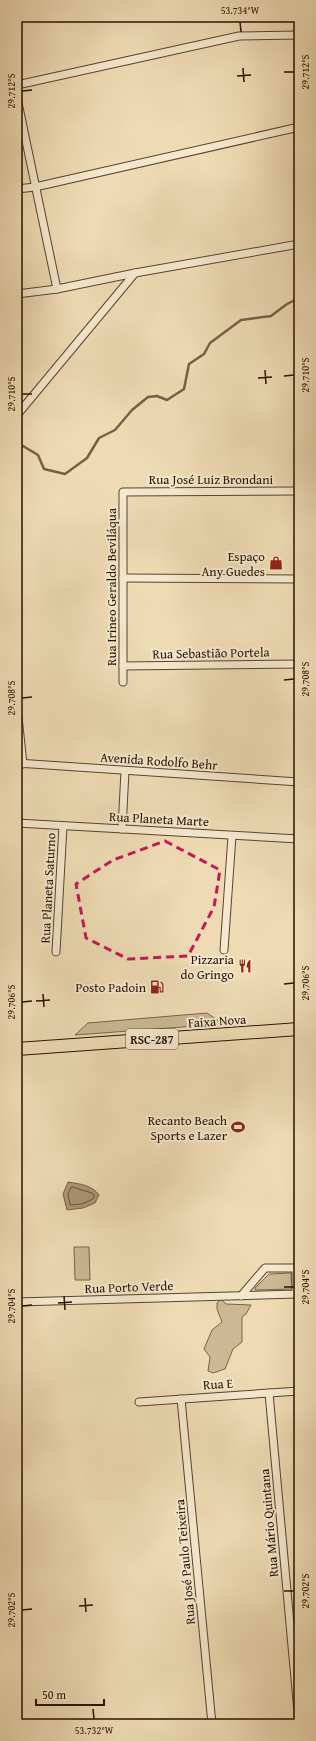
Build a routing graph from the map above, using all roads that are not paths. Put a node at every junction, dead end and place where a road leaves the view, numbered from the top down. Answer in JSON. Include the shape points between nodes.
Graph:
{"nodes":[{"id":1,"x":299,"y":36,"type":"edge"},
{"id":2,"x":17,"y":85,"type":"edge"},
{"id":3,"x":17,"y":98,"type":"edge"},
{"id":4,"x":299,"y":127,"type":"edge"},
{"id":5,"x":35,"y":187,"type":"junction"},
{"id":6,"x":17,"y":189,"type":"edge"},
{"id":7,"x":299,"y":244,"type":"edge"},
{"id":8,"x":135,"y":273,"type":"junction"},
{"id":9,"x":57,"y":289,"type":"junction"},
{"id":10,"x":17,"y":294,"type":"edge"},
{"id":11,"x":17,"y":415,"type":"edge"},
{"id":12,"x":299,"y":491,"type":"edge"},
{"id":13,"x":123,"y":492,"type":"joint"},
{"id":14,"x":123,"y":578,"type":"junction"},
{"id":15,"x":299,"y":579,"type":"edge"},
{"id":16,"x":299,"y":664,"type":"edge"},
{"id":17,"x":123,"y":666,"type":"junction"},
{"id":18,"x":123,"y":682,"type":"dead end"},
{"id":19,"x":17,"y":707,"type":"edge"},
{"id":20,"x":20,"y":764,"type":"edge"},
{"id":21,"x":125,"y":771,"type":"junction"},
{"id":22,"x":299,"y":782,"type":"edge"},
{"id":23,"x":17,"y":823,"type":"edge"},
{"id":24,"x":63,"y":826,"type":"junction"},
{"id":25,"x":122,"y":829,"type":"junction"},
{"id":26,"x":232,"y":836,"type":"junction"},
{"id":27,"x":299,"y":840,"type":"edge"},
{"id":28,"x":224,"y":950,"type":"dead end"},
{"id":29,"x":56,"y":952,"type":"dead end"},
{"id":30,"x":299,"y":1029,"type":"edge"},
{"id":31,"x":17,"y":1049,"type":"edge"},
{"id":32,"x":241,"y":1296,"type":"junction"},
{"id":33,"x":17,"y":1302,"type":"edge"},
{"id":34,"x":299,"y":1391,"type":"edge"},
{"id":35,"x":269,"y":1393,"type":"junction"},
{"id":36,"x":181,"y":1399,"type":"junction"},
{"id":37,"x":139,"y":1402,"type":"dead end"},
{"id":38,"x":299,"y":1723,"type":"edge"},
{"id":39,"x":212,"y":1724,"type":"edge"}],
"edges":[{"from":1,"to":2,"type":"street","via":[[239,36]]},
{"from":3,"to":5,"type":"street"},
{"from":4,"to":5,"type":"street"},
{"from":5,"to":6,"type":"street"},
{"from":5,"to":9,"type":"street"},
{"from":7,"to":8,"type":"street"},
{"from":8,"to":9,"type":"street"},
{"from":8,"to":11,"type":"street"},
{"from":9,"to":10,"type":"street"},
{"from":12,"to":13,"type":"street","name":"Rua José Luiz Brondani"},
{"from":13,"to":14,"type":"street","name":"Rua Irineo Geraldo Beviláqua"},
{"from":14,"to":15,"type":"street"},
{"from":14,"to":17,"type":"street","name":"Rua Irineo Geraldo Beviláqua"},
{"from":16,"to":17,"type":"street","name":"Rua Sebastião Portela"},
{"from":17,"to":18,"type":"street","name":"Rua Irineo Geraldo Beviláqua"},
{"from":19,"to":20,"type":"street"},
{"from":20,"to":21,"type":"street","name":"Avenida Rodolfo Behr"},
{"from":21,"to":22,"type":"street","name":"Avenida Rodolfo Behr"},
{"from":21,"to":25,"type":"street"},
{"from":23,"to":24,"type":"street","name":"Rua Planeta Marte"},
{"from":24,"to":25,"type":"street","name":"Rua Planeta Marte"},
{"from":24,"to":29,"type":"street","name":"Rua Planeta Saturno"},
{"from":25,"to":26,"type":"street","name":"Rua Planeta Marte"},
{"from":26,"to":27,"type":"street","name":"Rua Planeta Marte"},
{"from":26,"to":28,"type":"street"},
{"from":30,"to":31,"type":"highway","name":"Faixa Nova","number":"RSC-287"},
{"from":32,"to":32,"type":"street","name":"Rua Porto Verde","via":[[296,1294],[296,1268],[265,1268]]},
{"from":32,"to":33,"type":"street","name":"Rua Porto Verde"},
{"from":34,"to":35,"type":"street","name":"Rua E"},
{"from":35,"to":36,"type":"street","name":"Rua E"},
{"from":35,"to":38,"type":"street","name":"Rua Mário Quintana"},
{"from":36,"to":37,"type":"street","name":"Rua E"},
{"from":36,"to":39,"type":"street","name":"Rua José Paulo Teixeira"}]}
